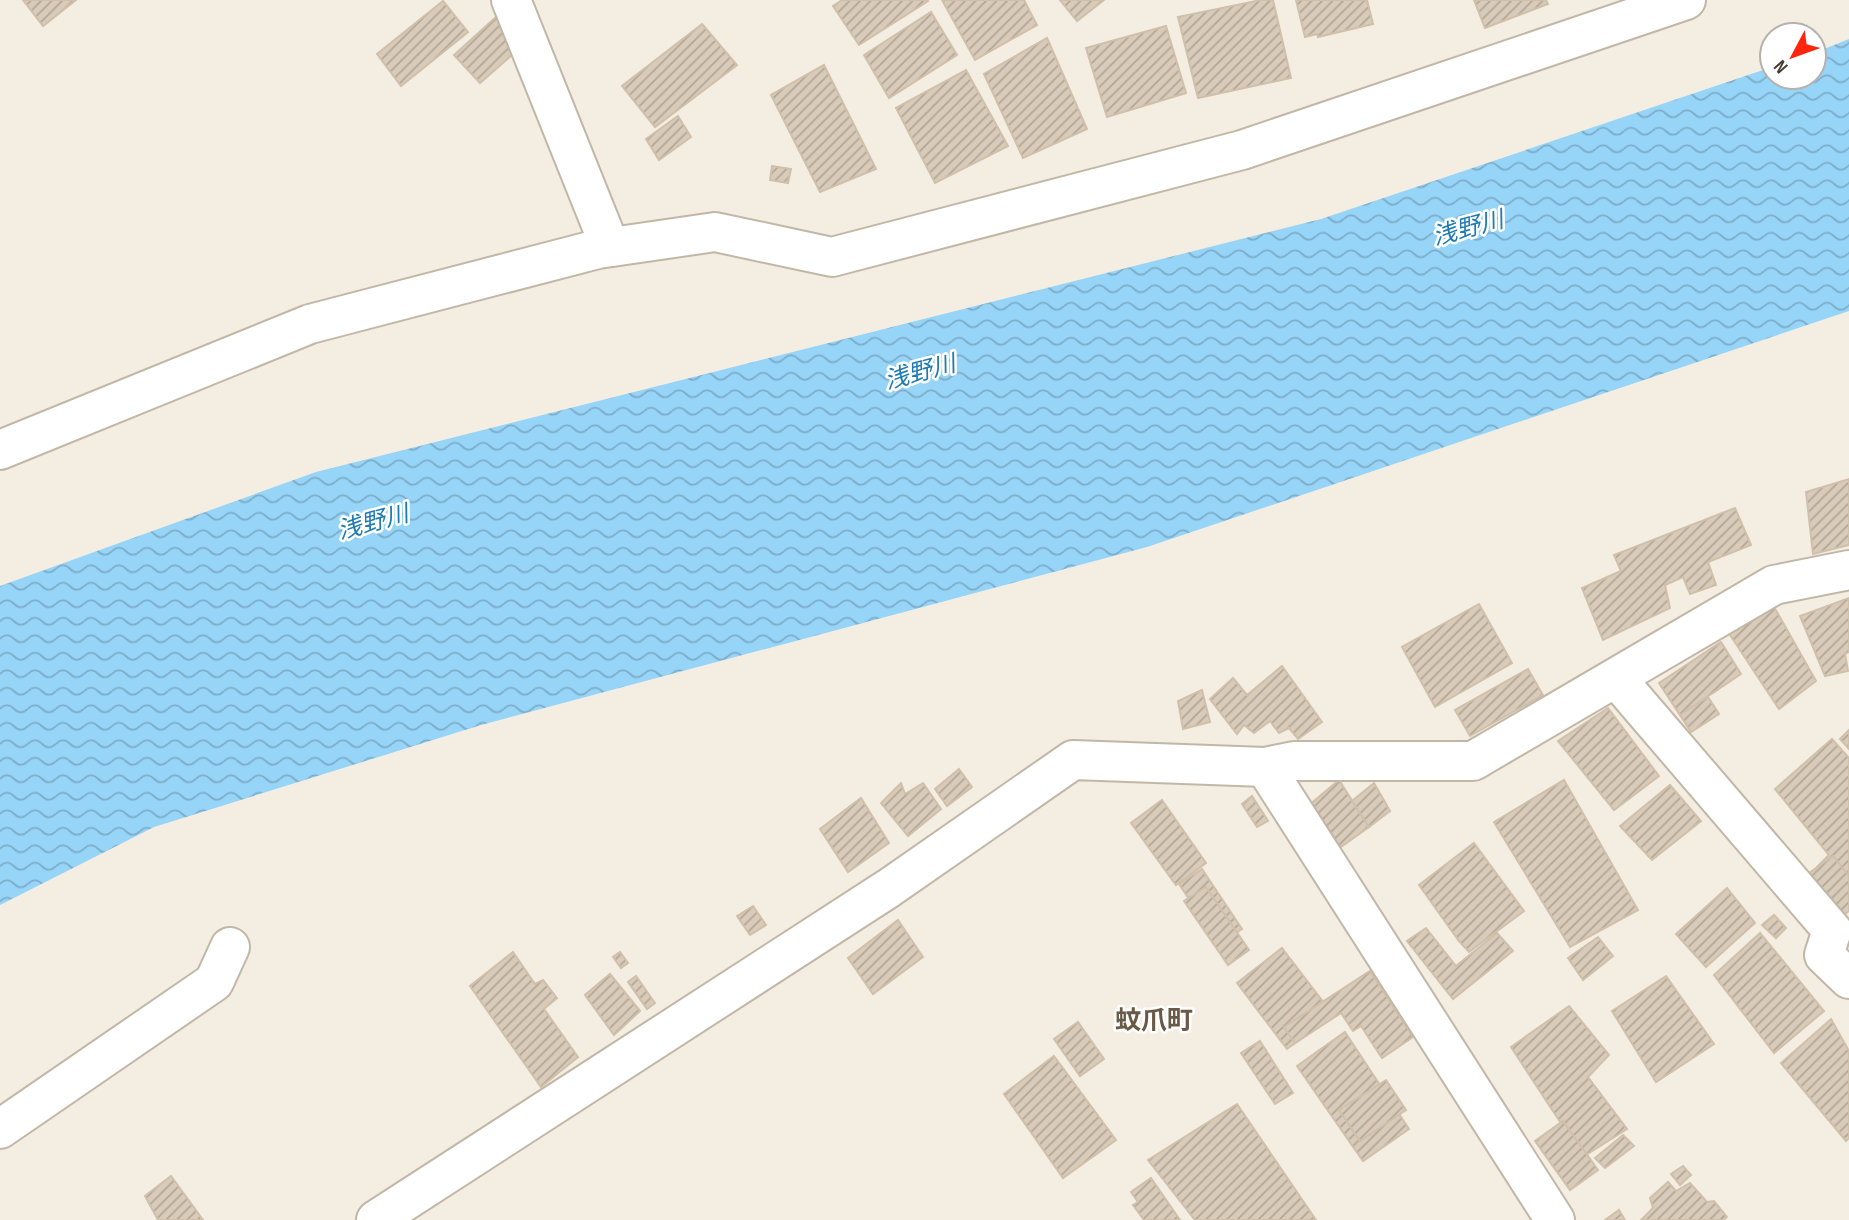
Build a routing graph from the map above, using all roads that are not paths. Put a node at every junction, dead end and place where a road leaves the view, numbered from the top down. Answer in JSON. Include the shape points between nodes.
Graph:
{"nodes":[{"id":1,"x":511,"y":0,"type":"edge"},
{"id":2,"x":1686,"y":0,"type":"edge"},
{"id":3,"x":610,"y":247,"type":"junction"},
{"id":4,"x":0,"y":450,"type":"edge"},
{"id":5,"x":1849,"y":570,"type":"edge"},
{"id":6,"x":1616,"y":678,"type":"junction"},
{"id":7,"x":1265,"y":767,"type":"junction"},
{"id":8,"x":230,"y":947,"type":"dead end"},
{"id":9,"x":1849,"y":979,"type":"edge"},
{"id":10,"x":0,"y":1129,"type":"edge"},
{"id":11,"x":376,"y":1220,"type":"edge"},
{"id":12,"x":1555,"y":1220,"type":"edge"}],
"edges":[{"from":1,"to":3,"type":"street"},
{"from":2,"to":3,"type":"street","via":[[1242,150],[832,257],[715,232]]},
{"from":3,"to":4,"type":"street","via":[[310,324]]},
{"from":5,"to":6,"type":"street","via":[[1774,585]]},
{"from":6,"to":7,"type":"street","via":[[1472,761],[1294,761]]},
{"from":6,"to":9,"type":"street","via":[[1832,930],[1824,955]]},
{"from":7,"to":11,"type":"street","via":[[1073,760],[889,888]]},
{"from":7,"to":12,"type":"street"},
{"from":8,"to":10,"type":"street","via":[[214,982]]}]}
